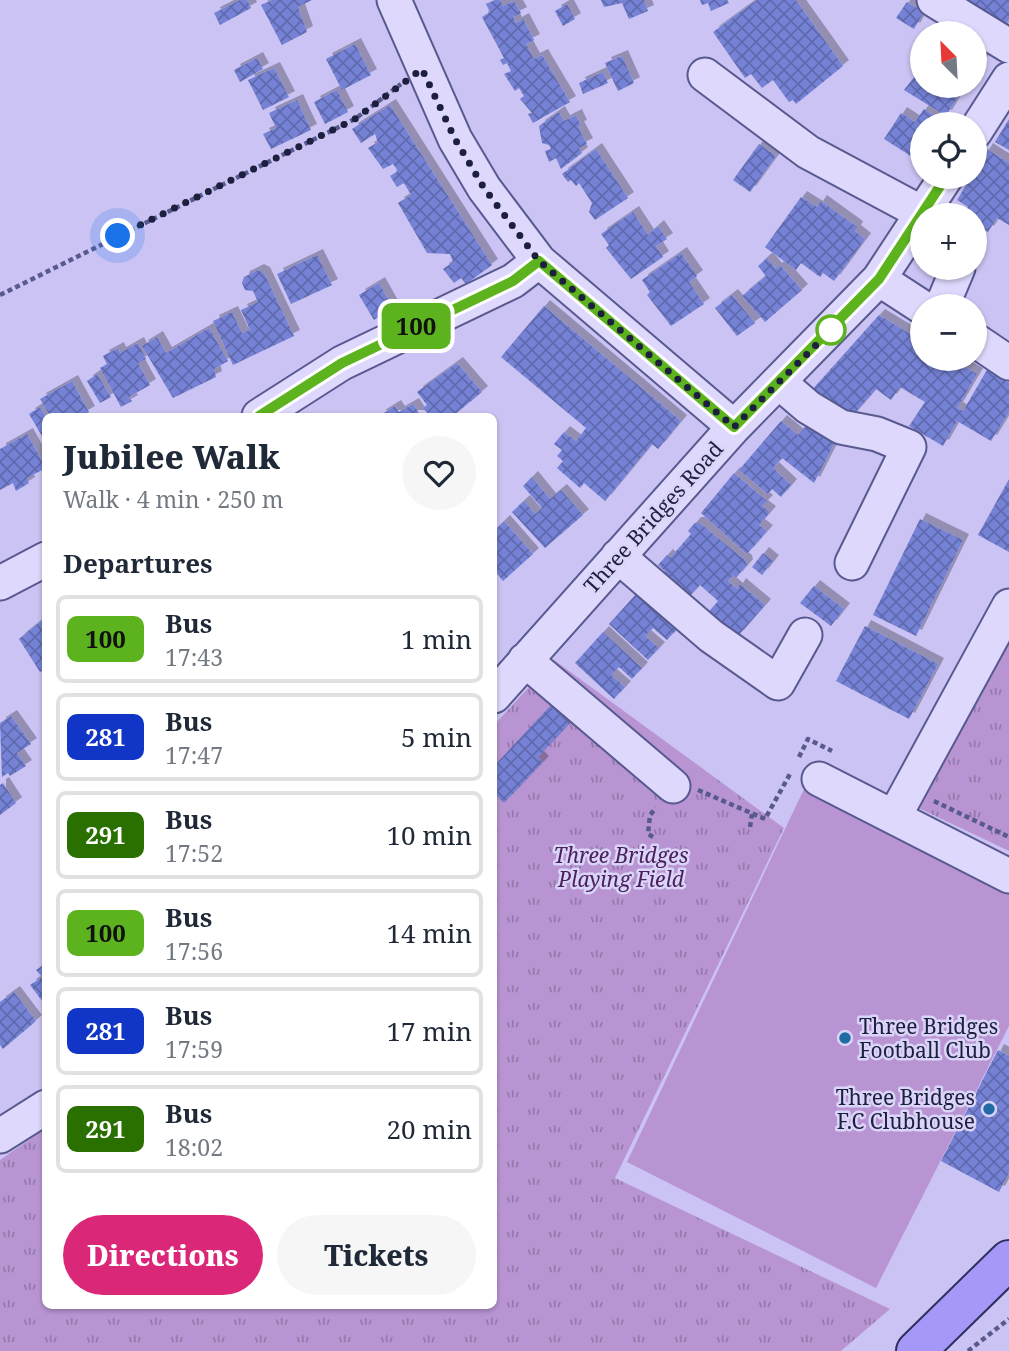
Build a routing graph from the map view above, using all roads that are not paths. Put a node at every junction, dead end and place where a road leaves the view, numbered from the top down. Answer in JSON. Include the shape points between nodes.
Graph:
{"nodes":[{"id":1,"x":394,"y":0,"type":"edge"},
{"id":2,"x":934,"y":0,"type":"edge"},
{"id":3,"x":1009,"y":46,"type":"edge"},
{"id":4,"x":705,"y":75,"type":"dead end"},
{"id":5,"x":1009,"y":79,"type":"edge"},
{"id":6,"x":987,"y":113,"type":"edge"},
{"id":7,"x":910,"y":207,"type":"edge"},
{"id":8,"x":910,"y":231,"type":"edge"},
{"id":9,"x":539,"y":261,"type":"junction"},
{"id":10,"x":879,"y":279,"type":"junction"},
{"id":11,"x":910,"y":299,"type":"edge"},
{"id":12,"x":987,"y":348,"type":"edge"},
{"id":13,"x":1009,"y":363,"type":"edge"},
{"id":14,"x":780,"y":383,"type":"junction"},
{"id":15,"x":264,"y":413,"type":"edge"},
{"id":16,"x":734,"y":427,"type":"junction"},
{"id":17,"x":618,"y":556,"type":"junction"},
{"id":18,"x":42,"y":561,"type":"edge"},
{"id":19,"x":852,"y":563,"type":"dead end"},
{"id":20,"x":0,"y":583,"type":"edge"},
{"id":21,"x":1009,"y":606,"type":"edge"},
{"id":22,"x":805,"y":635,"type":"dead end"},
{"id":23,"x":525,"y":660,"type":"junction"},
{"id":24,"x":497,"y":693,"type":"edge"},
{"id":25,"x":819,"y":779,"type":"dead end"},
{"id":26,"x":673,"y":786,"type":"dead end"},
{"id":27,"x":901,"y":802,"type":"junction"},
{"id":28,"x":1009,"y":876,"type":"edge"},
{"id":29,"x":42,"y":1110,"type":"edge"},
{"id":30,"x":0,"y":1136,"type":"edge"},
{"id":31,"x":1009,"y":1260,"type":"edge"},
{"id":32,"x":916,"y":1351,"type":"edge"}],
"edges":[{"from":1,"to":9,"type":"street","via":[[455,139],[484,188]]},
{"from":2,"to":3,"type":"street"},
{"from":4,"to":7,"type":"street","via":[[808,152]]},
{"from":5,"to":6,"type":"street"},
{"from":8,"to":10,"type":"street","name":"Three Bridges Road"},
{"from":9,"to":15,"type":"street","via":[[513,281],[342,363]]},
{"from":9,"to":16,"type":"street"},
{"from":10,"to":11,"type":"street"},
{"from":10,"to":14,"type":"street","name":"Three Bridges Road"},
{"from":12,"to":13,"type":"street"},
{"from":14,"to":16,"type":"street","name":"Three Bridges Road"},
{"from":14,"to":19,"type":"street","via":[[841,427],[909,447]]},
{"from":16,"to":17,"type":"street","name":"Three Bridges Road"},
{"from":17,"to":22,"type":"street","via":[[711,636],[778,683]]},
{"from":17,"to":23,"type":"street","name":"Three Bridges Road"},
{"from":18,"to":20,"type":"street"},
{"from":21,"to":27,"type":"street"},
{"from":23,"to":24,"type":"street","name":"Three Bridges Road"},
{"from":23,"to":26,"type":"street"},
{"from":25,"to":27,"type":"street"},
{"from":27,"to":28,"type":"street"},
{"from":29,"to":30,"type":"street"},
{"from":31,"to":32,"type":"main road"}]}
